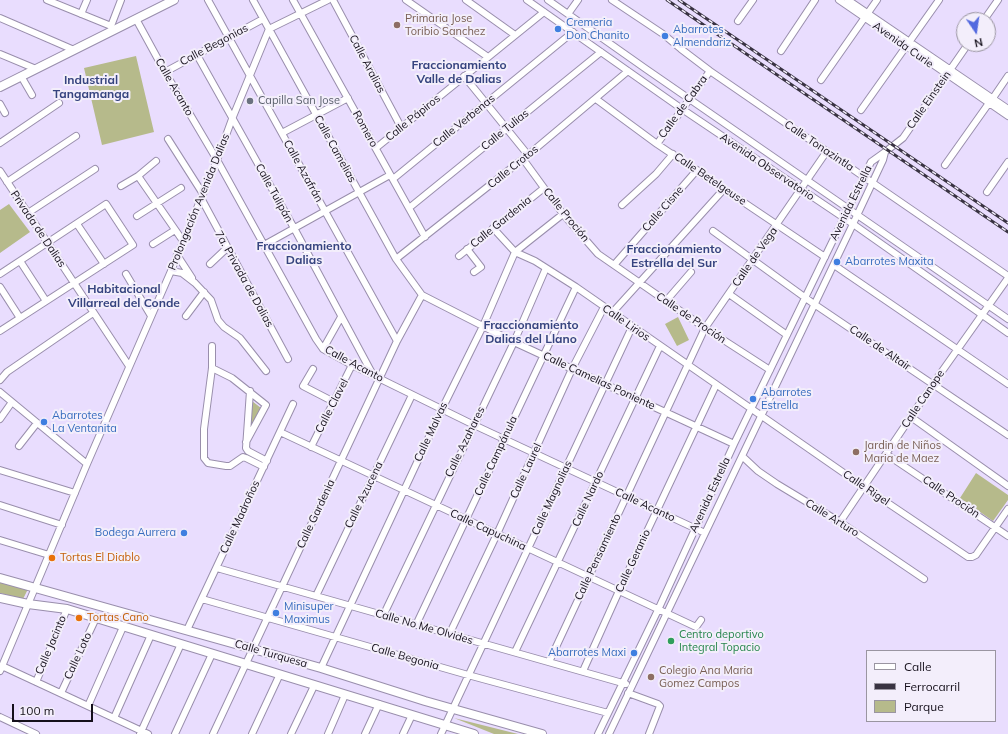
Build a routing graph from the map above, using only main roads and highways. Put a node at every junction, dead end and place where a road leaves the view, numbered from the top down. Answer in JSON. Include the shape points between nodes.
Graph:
{"nodes":[{"id":1,"x":174,"y":0,"type":"edge"},
{"id":2,"x":0,"y":87,"type":"edge"},
{"id":3,"x":0,"y":578,"type":"edge"},
{"id":4,"x":0,"y":598,"type":"edge"},
{"id":5,"x":474,"y":734,"type":"edge"},
{"id":6,"x":542,"y":734,"type":"edge"}],
"edges":[{"from":1,"to":2,"type":"main road","via":[[112,28]]},
{"from":3,"to":6,"type":"main road","name":"Calle Turquesa","via":[[321,668]]},
{"from":4,"to":5,"type":"main road","name":"Calle Turquesa","via":[[67,609]]}]}
